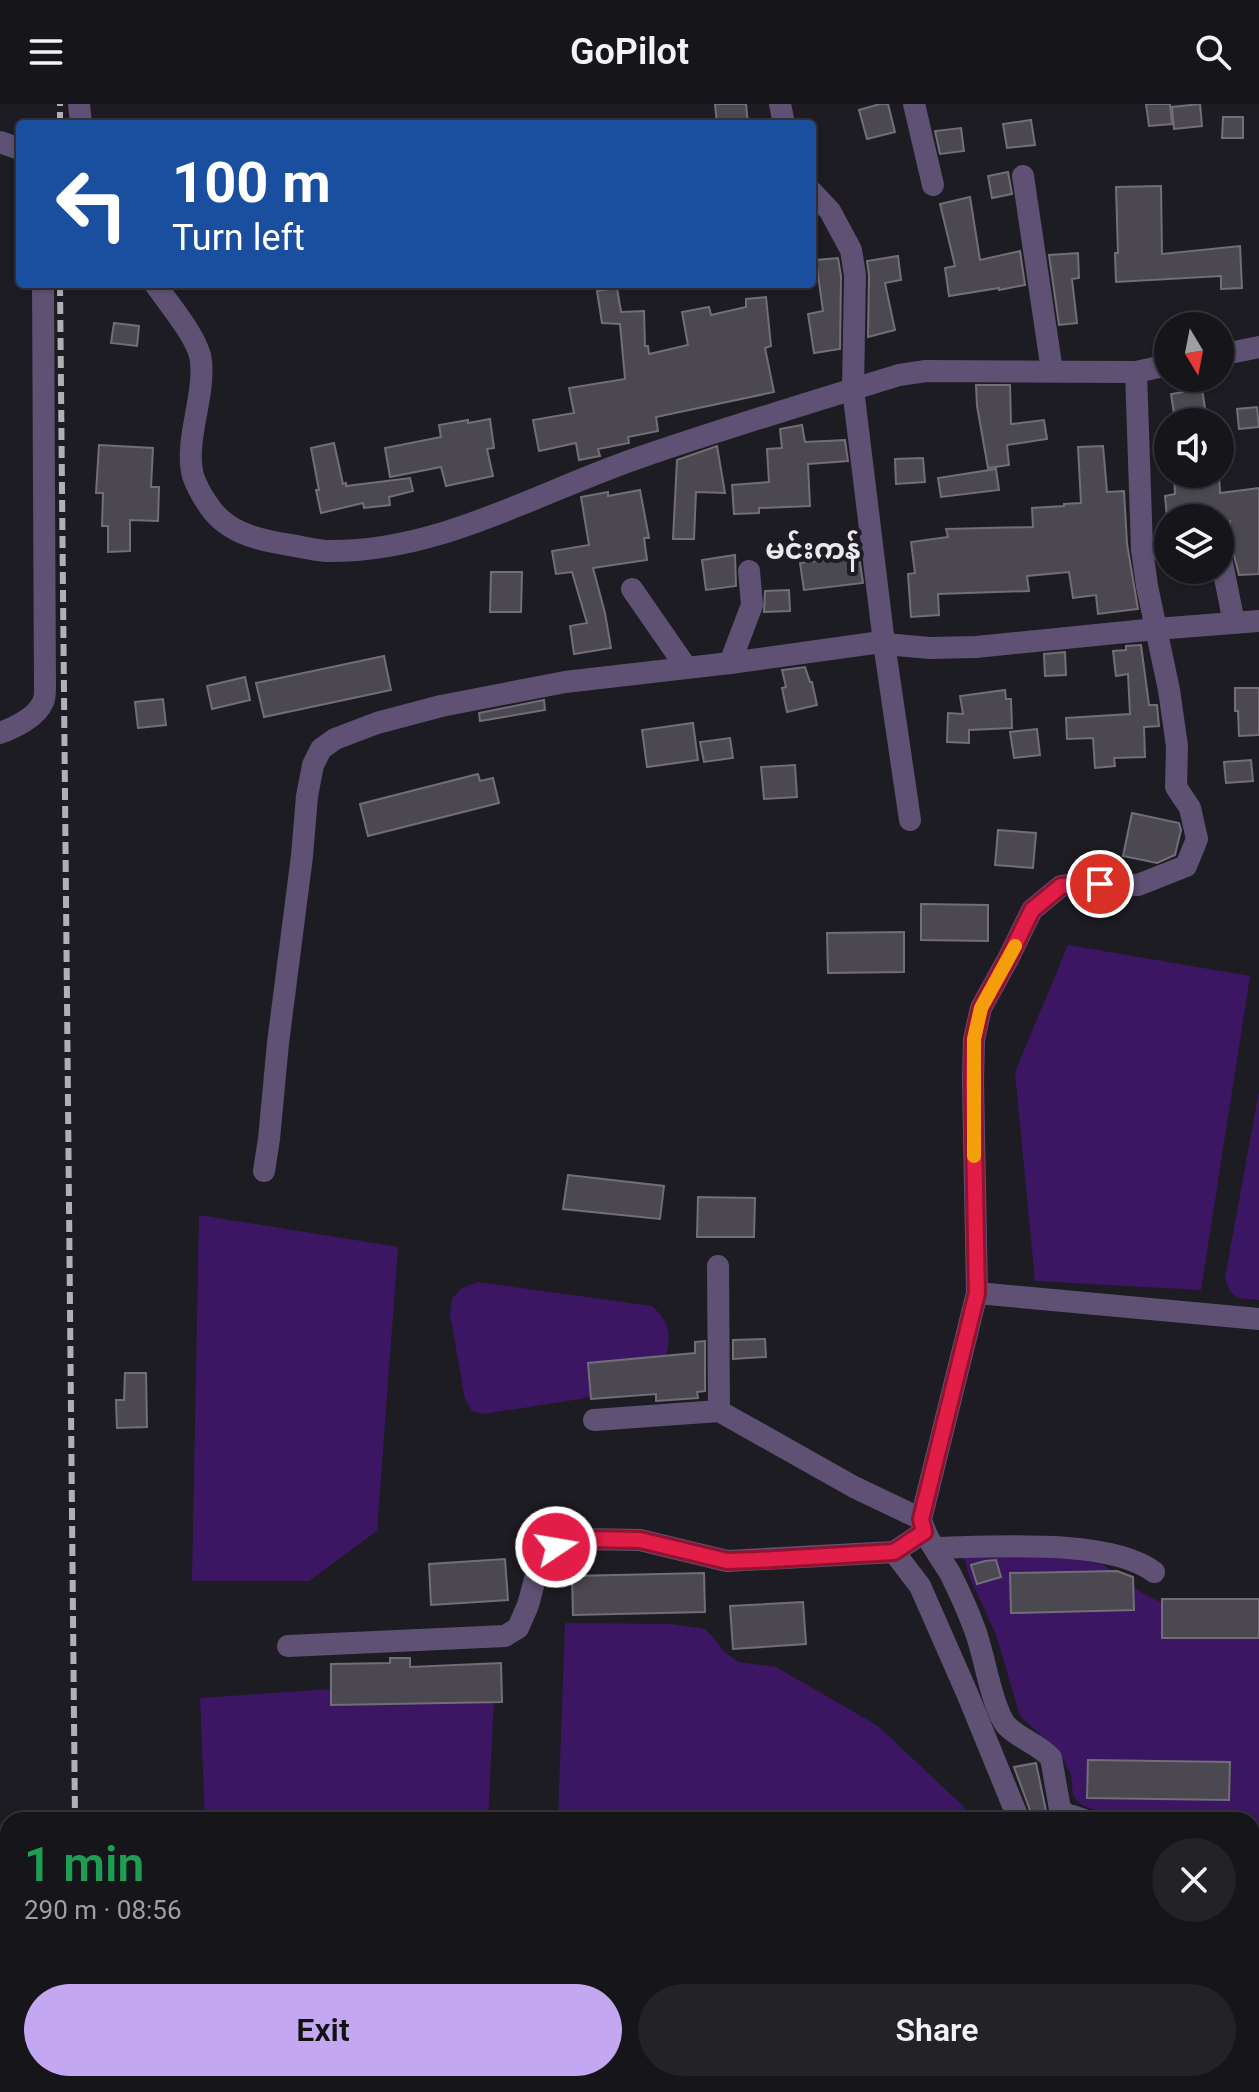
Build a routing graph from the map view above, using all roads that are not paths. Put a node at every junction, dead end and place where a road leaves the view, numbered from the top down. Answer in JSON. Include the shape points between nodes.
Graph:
{"nodes":[{"id":1,"x":914,"y":104,"type":"edge"},
{"id":2,"x":1023,"y":176,"type":"dead end"},
{"id":3,"x":933,"y":185,"type":"dead end"},
{"id":4,"x":816,"y":196,"type":"edge"},
{"id":5,"x":43,"y":288,"type":"edge"},
{"id":6,"x":158,"y":288,"type":"edge"},
{"id":7,"x":1259,"y":347,"type":"edge"},
{"id":8,"x":1234,"y":352,"type":"edge"},
{"id":9,"x":1154,"y":368,"type":"edge"},
{"id":10,"x":1052,"y":371,"type":"junction"},
{"id":11,"x":1136,"y":372,"type":"junction"},
{"id":12,"x":853,"y":389,"type":"junction"},
{"id":13,"x":1142,"y":549,"type":"junction"},
{"id":14,"x":1154,"y":549,"type":"edge"},
{"id":15,"x":749,"y":571,"type":"dead end"},
{"id":16,"x":1226,"y":584,"type":"edge"},
{"id":17,"x":632,"y":589,"type":"dead end"},
{"id":18,"x":1259,"y":621,"type":"edge"},
{"id":19,"x":1234,"y":623,"type":"junction"},
{"id":20,"x":1156,"y":629,"type":"junction"},
{"id":21,"x":884,"y":643,"type":"junction"},
{"id":22,"x":730,"y":663,"type":"junction"},
{"id":23,"x":686,"y":667,"type":"junction"},
{"id":24,"x":0,"y":733,"type":"edge"},
{"id":25,"x":910,"y":820,"type":"dead end"},
{"id":26,"x":264,"y":1171,"type":"dead end"},
{"id":27,"x":718,"y":1266,"type":"dead end"},
{"id":28,"x":977,"y":1293,"type":"junction"},
{"id":29,"x":1259,"y":1319,"type":"edge"},
{"id":30,"x":719,"y":1411,"type":"junction"},
{"id":31,"x":594,"y":1420,"type":"dead end"},
{"id":32,"x":927,"y":1533,"type":"junction"},
{"id":33,"x":894,"y":1552,"type":"junction"},
{"id":34,"x":1154,"y":1572,"type":"dead end"},
{"id":35,"x":288,"y":1646,"type":"dead end"},
{"id":36,"x":1016,"y":1812,"type":"edge"},
{"id":37,"x":1064,"y":1812,"type":"edge"}],
"edges":[{"from":1,"to":3,"type":"street"},
{"from":2,"to":10,"type":"street"},
{"from":4,"to":12,"type":"street","via":[[851,250]]},
{"from":5,"to":24,"type":"street","via":[[45,688],[36,712]]},
{"from":6,"to":12,"type":"street","via":[[197,346],[201,362],[191,452],[193,476],[207,504],[227,526],[262,540],[325,551],[416,540],[492,517],[640,457]]},
{"from":7,"to":8,"type":"street"},
{"from":9,"to":11,"type":"street"},
{"from":10,"to":11,"type":"street"},
{"from":10,"to":12,"type":"street","via":[[926,371]]},
{"from":11,"to":13,"type":"street"},
{"from":12,"to":21,"type":"street"},
{"from":13,"to":14,"type":"street"},
{"from":13,"to":20,"type":"street"},
{"from":15,"to":22,"type":"street","via":[[752,605]]},
{"from":16,"to":19,"type":"street"},
{"from":17,"to":23,"type":"street"},
{"from":18,"to":19,"type":"street"},
{"from":19,"to":20,"type":"street"},
{"from":20,"to":21,"type":"street","via":[[976,647]]},
{"from":20,"to":28,"type":"street","via":[[1177,746],[1176,787],[1190,808],[1197,839],[1186,866],[1138,885],[1073,884],[1049,895],[1032,910],[981,1008],[973,1081]]},
{"from":21,"to":22,"type":"street"},
{"from":21,"to":25,"type":"street"},
{"from":22,"to":23,"type":"street"},
{"from":23,"to":26,"type":"street","via":[[565,682],[441,706],[377,723],[321,749],[307,796]]},
{"from":27,"to":30,"type":"street"},
{"from":28,"to":29,"type":"street"},
{"from":28,"to":32,"type":"street"},
{"from":30,"to":31,"type":"street"},
{"from":30,"to":32,"type":"street"},
{"from":32,"to":33,"type":"street"},
{"from":32,"to":34,"type":"street","via":[[1079,1550],[1142,1563]]},
{"from":32,"to":37,"type":"street","via":[[976,1631],[998,1710],[1005,1724],[1051,1758]]},
{"from":33,"to":35,"type":"street","via":[[727,1561],[640,1540],[567,1541],[549,1555],[518,1628],[505,1636]]},
{"from":33,"to":36,"type":"street","via":[[920,1586]]}]}
